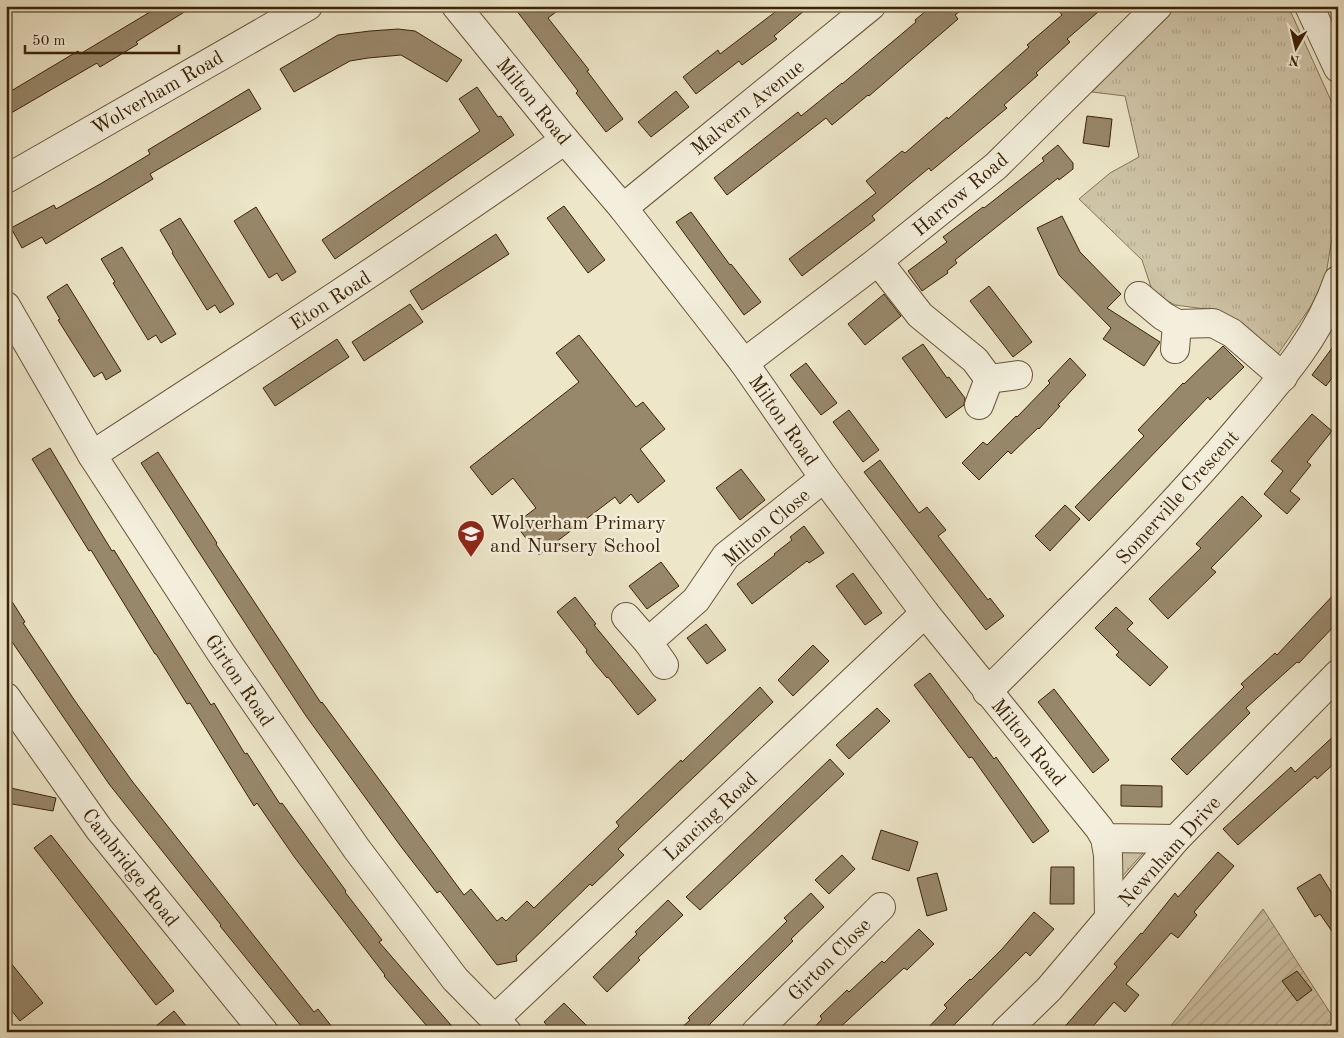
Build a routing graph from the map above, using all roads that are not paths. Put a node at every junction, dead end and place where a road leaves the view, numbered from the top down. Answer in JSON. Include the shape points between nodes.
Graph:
{"nodes":[{"id":1,"x":308,"y":6,"type":"edge"},
{"id":2,"x":456,"y":6,"type":"edge"},
{"id":3,"x":871,"y":6,"type":"edge"},
{"id":4,"x":1158,"y":6,"type":"edge"},
{"id":5,"x":1309,"y":6,"type":"edge"},
{"id":6,"x":1338,"y":68,"type":"edge"},
{"id":7,"x":565,"y":140,"type":"junction"},
{"id":8,"x":6,"y":179,"type":"edge"},
{"id":9,"x":623,"y":208,"type":"junction"},
{"id":10,"x":878,"y":261,"type":"junction"},
{"id":11,"x":1338,"y":280,"type":"edge"},
{"id":12,"x":1139,"y":296,"type":"dead end"},
{"id":13,"x":6,"y":306,"type":"edge"},
{"id":14,"x":744,"y":363,"type":"junction"},
{"id":15,"x":1018,"y":375,"type":"dead end"},
{"id":16,"x":1282,"y":377,"type":"junction"},
{"id":17,"x":988,"y":379,"type":"junction"},
{"id":18,"x":979,"y":405,"type":"dead end"},
{"id":19,"x":92,"y":454,"type":"junction"},
{"id":20,"x":824,"y":478,"type":"junction"},
{"id":21,"x":925,"y":613,"type":"junction"},
{"id":22,"x":626,"y":617,"type":"dead end"},
{"id":23,"x":648,"y":642,"type":"junction"},
{"id":24,"x":664,"y":666,"type":"dead end"},
{"id":25,"x":1338,"y":674,"type":"edge"},
{"id":26,"x":987,"y":692,"type":"junction"},
{"id":27,"x":6,"y":697,"type":"edge"},
{"id":28,"x":14,"y":724,"type":"edge"},
{"id":29,"x":1105,"y":838,"type":"junction"},
{"id":30,"x":1176,"y":839,"type":"junction"},
{"id":31,"x":881,"y":907,"type":"dead end"},
{"id":32,"x":1109,"y":918,"type":"junction"},
{"id":33,"x":501,"y":1026,"type":"edge"},
{"id":34,"x":264,"y":1032,"type":"edge"},
{"id":35,"x":756,"y":1032,"type":"edge"},
{"id":36,"x":1005,"y":1032,"type":"edge"}],
"edges":[{"from":1,"to":8,"type":"street","name":"Wolverham Road"},
{"from":2,"to":7,"type":"street","name":"Milton Road"},
{"from":3,"to":9,"type":"street","name":"Malvern Avenue"},
{"from":4,"to":10,"type":"street","name":"Harrow Road","via":[[996,166]]},
{"from":5,"to":6,"type":"street"},
{"from":7,"to":9,"type":"street","name":"Milton Road"},
{"from":7,"to":19,"type":"street","name":"Eton Road","via":[[346,290]]},
{"from":9,"to":14,"type":"street","name":"Milton Road"},
{"from":10,"to":14,"type":"street","name":"Harrow Road"},
{"from":10,"to":17,"type":"street","via":[[920,315],[975,360]]},
{"from":11,"to":16,"type":"street","name":"Somerville Crescent","via":[[1311,338]]},
{"from":12,"to":16,"type":"street","via":[[1163,316],[1176,337],[1213,324],[1232,333]]},
{"from":13,"to":19,"type":"street","name":"Girton Road"},
{"from":14,"to":20,"type":"street","name":"Milton Road"},
{"from":15,"to":17,"type":"street"},
{"from":16,"to":26,"type":"street","name":"Somerville Crescent","via":[[1126,554]]},
{"from":17,"to":18,"type":"street"},
{"from":19,"to":33,"type":"street","name":"Girton Road","via":[[221,653],[356,848],[455,978]]},
{"from":20,"to":21,"type":"street","name":"Milton Road"},
{"from":20,"to":23,"type":"street","name":"Milton Close","via":[[726,556],[696,600]]},
{"from":21,"to":26,"type":"street","name":"Milton Road"},
{"from":21,"to":33,"type":"street","name":"Lancing Road"},
{"from":22,"to":23,"type":"street"},
{"from":23,"to":24,"type":"street"},
{"from":25,"to":30,"type":"street","name":"Newnham Drive"},
{"from":26,"to":29,"type":"street","name":"Milton Road"},
{"from":27,"to":28,"type":"street","name":"Cambridge Road"},
{"from":28,"to":34,"type":"street","name":"Cambridge Road"},
{"from":29,"to":30,"type":"street"},
{"from":29,"to":32,"type":"street","name":"Milton Road"},
{"from":30,"to":32,"type":"street","name":"Newnham Drive"},
{"from":31,"to":35,"type":"street","name":"Girton Close"},
{"from":32,"to":36,"type":"street","name":"Newnham Drive","via":[[1049,989]]}]}
